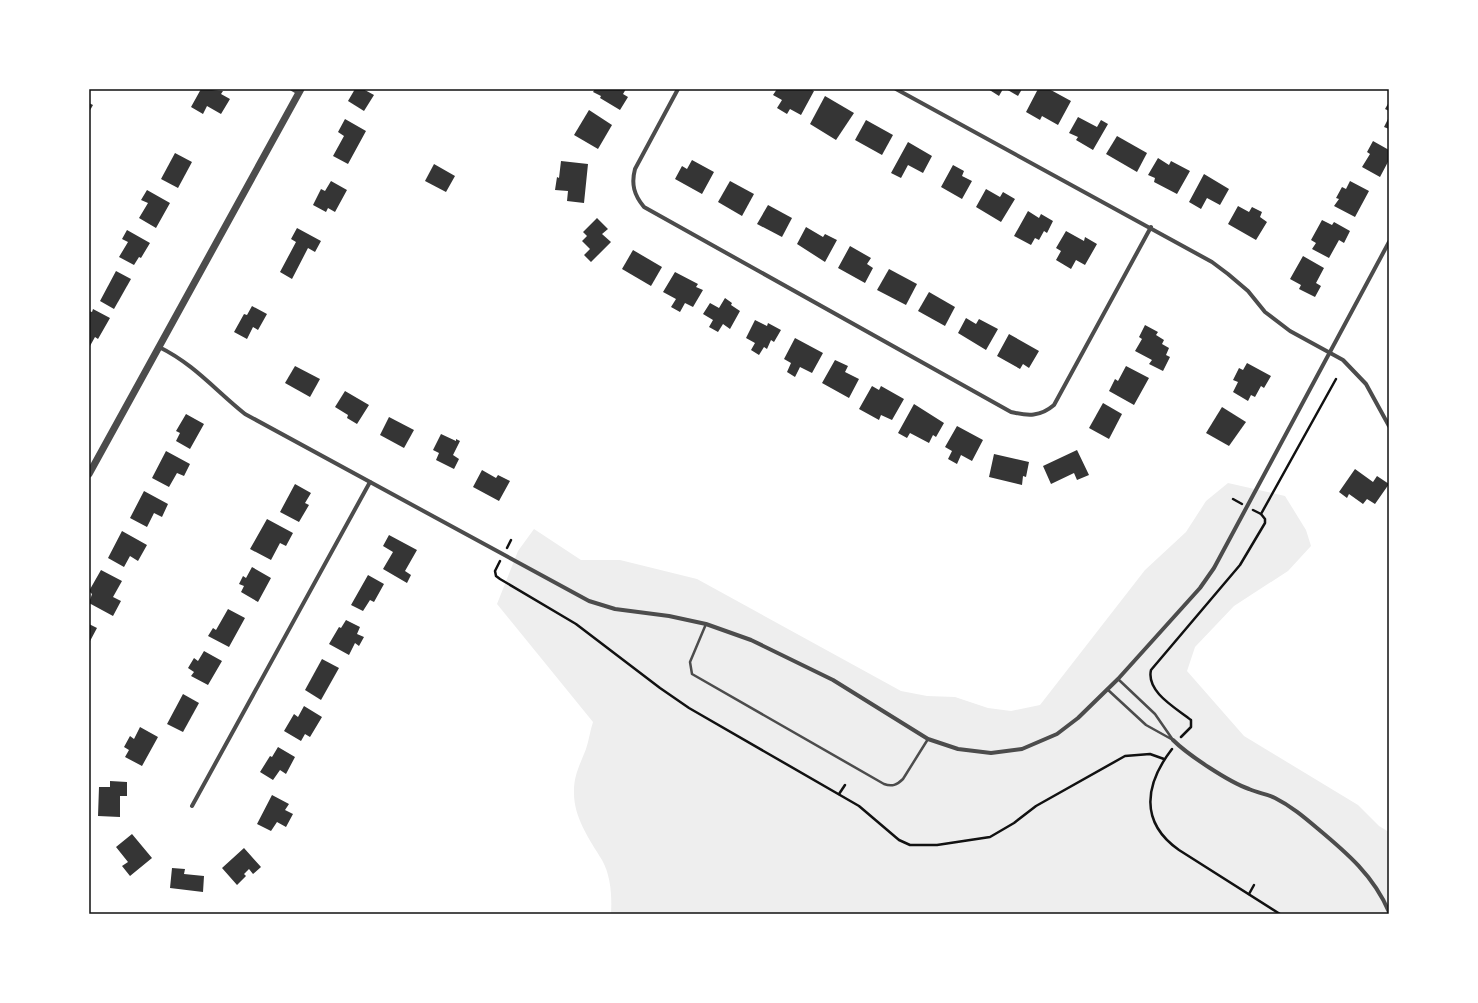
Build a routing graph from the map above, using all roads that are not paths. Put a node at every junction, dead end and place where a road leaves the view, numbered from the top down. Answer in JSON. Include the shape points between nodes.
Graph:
{"nodes":[{"id":1,"x":292,"y":89,"type":"edge"},
{"id":2,"x":678,"y":89,"type":"edge"},
{"id":3,"x":896,"y":89,"type":"edge"},
{"id":4,"x":300,"y":91,"type":"edge"},
{"id":5,"x":1150,"y":227,"type":"junction"},
{"id":6,"x":1389,"y":242,"type":"edge"},
{"id":7,"x":159,"y":347,"type":"junction"},
{"id":8,"x":1329,"y":352,"type":"junction"},
{"id":9,"x":1389,"y":426,"type":"edge"},
{"id":10,"x":89,"y":474,"type":"edge"},
{"id":11,"x":370,"y":482,"type":"junction"},
{"id":12,"x":706,"y":624,"type":"junction"},
{"id":13,"x":1118,"y":679,"type":"junction"},
{"id":14,"x":1107,"y":689,"type":"junction"},
{"id":15,"x":928,"y":739,"type":"junction"},
{"id":16,"x":1175,"y":741,"type":"junction"},
{"id":17,"x":192,"y":806,"type":"dead end"},
{"id":18,"x":1389,"y":912,"type":"edge"}],
"edges":[{"from":1,"to":4,"type":"street"},
{"from":2,"to":5,"type":"street","via":[[634,169],[633,190],[644,208],[1011,412],[1036,415],[1054,405]]},
{"from":3,"to":5,"type":"street"},
{"from":4,"to":7,"type":"street"},
{"from":5,"to":8,"type":"street","via":[[1212,262],[1248,291],[1265,312],[1290,331]]},
{"from":6,"to":8,"type":"street"},
{"from":7,"to":10,"type":"street"},
{"from":7,"to":11,"type":"street","via":[[189,364],[245,414]]},
{"from":8,"to":9,"type":"street","via":[[1343,360],[1358,374]]},
{"from":8,"to":13,"type":"street","via":[[1214,568],[1200,588]]},
{"from":11,"to":12,"type":"street","via":[[589,601],[615,609]]},
{"from":11,"to":17,"type":"street"},
{"from":12,"to":15,"type":"street","via":[[751,640],[833,680]]},
{"from":12,"to":15,"type":"lane","via":[[690,662],[692,674],[884,784],[890,786],[903,780]]},
{"from":13,"to":14,"type":"street"},
{"from":13,"to":16,"type":"lane","via":[[1155,714]]},
{"from":14,"to":15,"type":"street","via":[[1078,718],[1057,734],[1022,749],[991,753],[958,749]]},
{"from":14,"to":16,"type":"lane","via":[[1146,725]]},
{"from":16,"to":18,"type":"street","via":[[1202,762],[1248,789],[1275,798],[1295,810],[1350,856],[1366,873]]}]}
